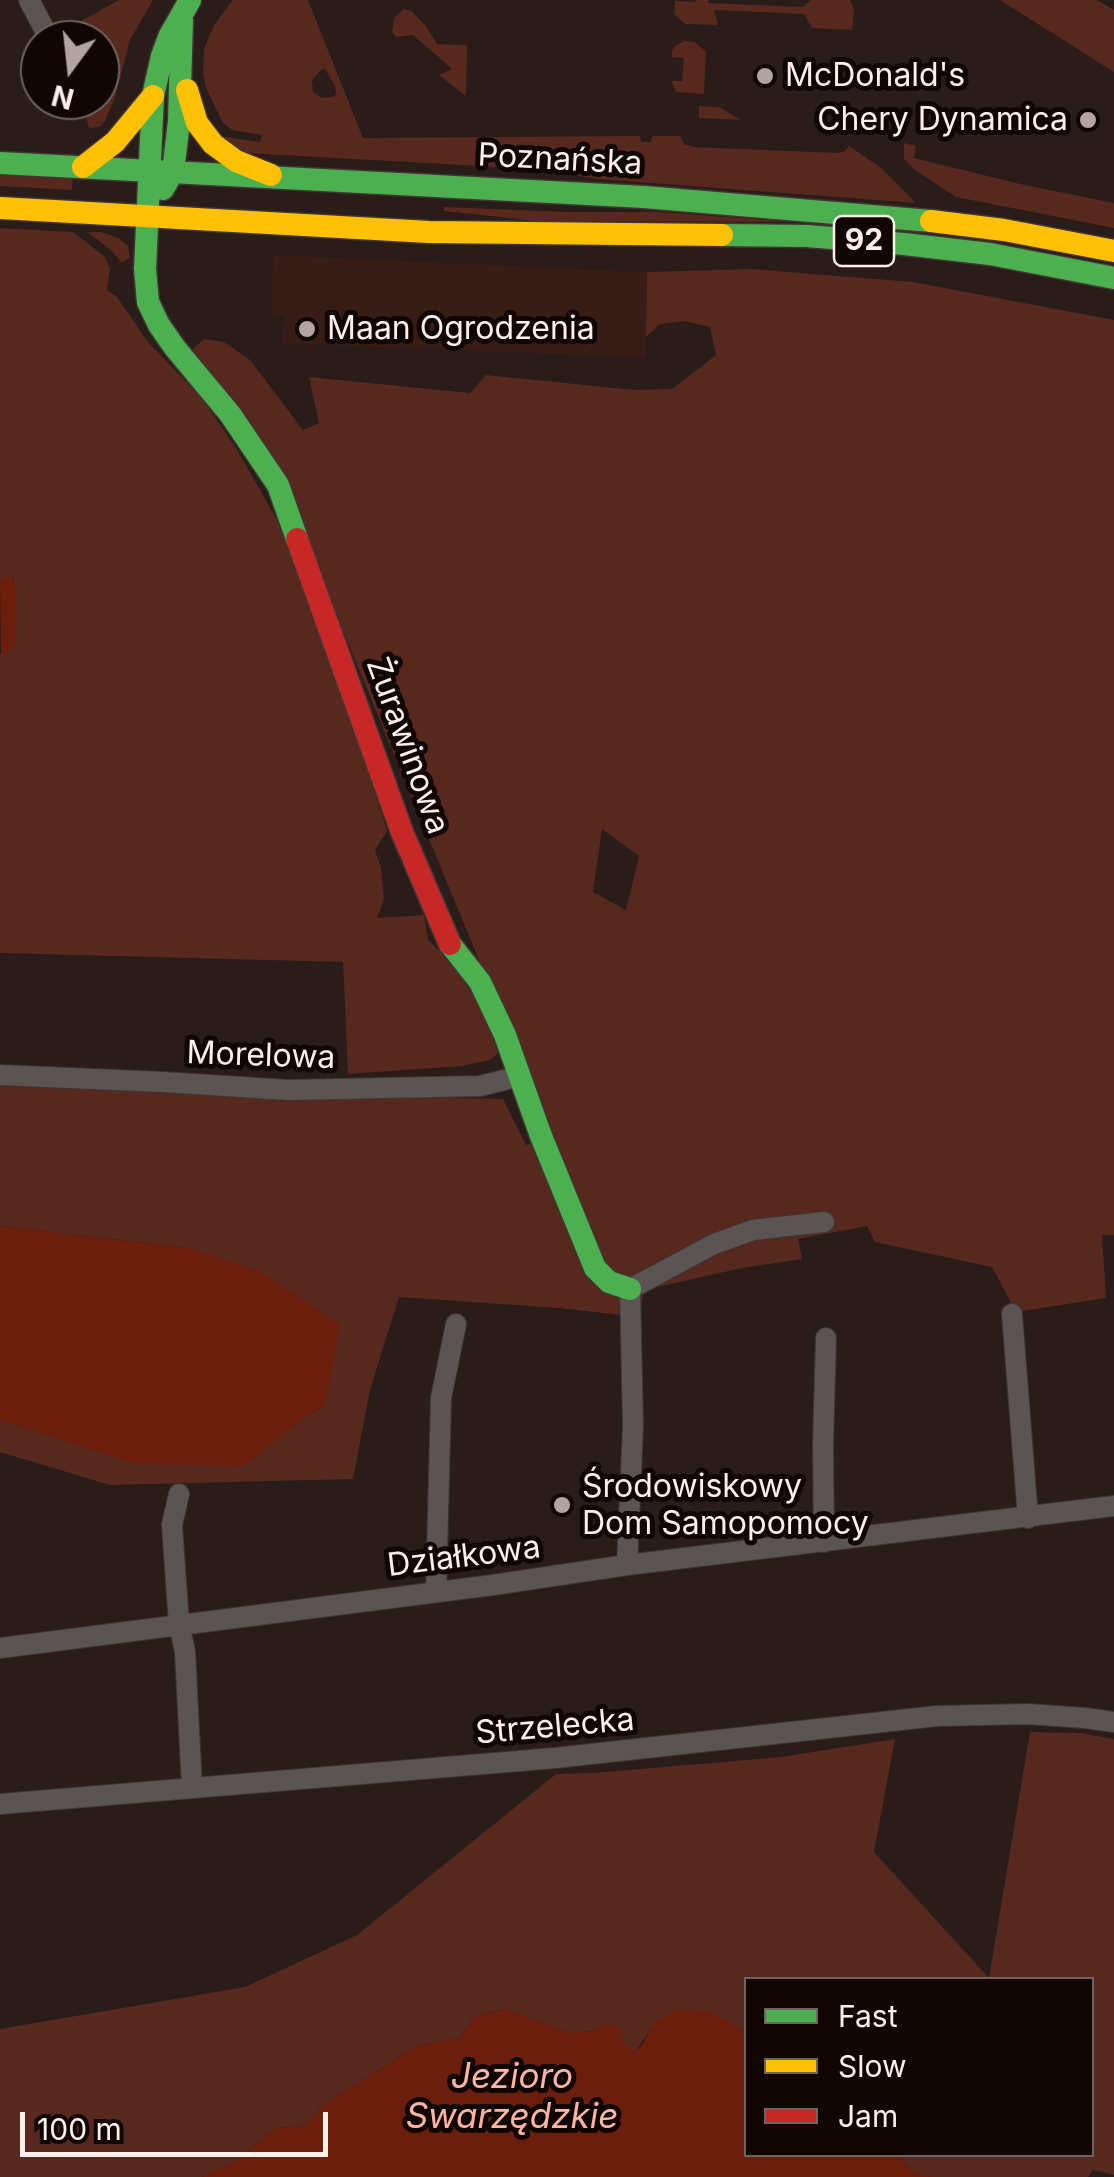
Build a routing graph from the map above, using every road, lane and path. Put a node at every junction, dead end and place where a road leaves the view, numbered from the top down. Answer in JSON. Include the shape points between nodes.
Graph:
{"nodes":[{"id":1,"x":186,"y":6,"type":"edge"},
{"id":2,"x":182,"y":69,"type":"junction"},
{"id":3,"x":154,"y":96,"type":"junction"},
{"id":4,"x":0,"y":163,"type":"edge"},
{"id":5,"x":83,"y":167,"type":"junction"},
{"id":6,"x":161,"y":171,"type":"junction"},
{"id":7,"x":279,"y":178,"type":"junction"},
{"id":8,"x":0,"y":208,"type":"edge"},
{"id":9,"x":147,"y":216,"type":"junction"},
{"id":10,"x":1114,"y":250,"type":"edge"},
{"id":11,"x":1114,"y":278,"type":"edge"},
{"id":12,"x":0,"y":1075,"type":"edge"},
{"id":13,"x":520,"y":1076,"type":"junction"},
{"id":14,"x":824,"y":1222,"type":"dead end"},
{"id":15,"x":630,"y":1289,"type":"junction"},
{"id":16,"x":1012,"y":1314,"type":"dead end"},
{"id":17,"x":456,"y":1324,"type":"dead end"},
{"id":18,"x":826,"y":1338,"type":"dead end"},
{"id":19,"x":179,"y":1494,"type":"dead end"},
{"id":20,"x":1114,"y":1506,"type":"edge"},
{"id":21,"x":1028,"y":1518,"type":"junction"},
{"id":22,"x":824,"y":1542,"type":"junction"},
{"id":23,"x":627,"y":1565,"type":"junction"},
{"id":24,"x":436,"y":1591,"type":"junction"},
{"id":25,"x":180,"y":1624,"type":"junction"},
{"id":26,"x":0,"y":1648,"type":"edge"},
{"id":27,"x":1114,"y":1722,"type":"edge"},
{"id":28,"x":192,"y":1788,"type":"junction"},
{"id":29,"x":0,"y":1804,"type":"edge"}],
"edges":[{"from":1,"to":2,"type":"main road"},
{"from":1,"to":3,"type":"main road","via":[[162,56]]},
{"from":2,"to":6,"type":"main road","via":[[180,121]]},
{"from":2,"to":7,"type":"main road","via":[[196,122],[213,144]]},
{"from":3,"to":5,"type":"main road"},
{"from":3,"to":6,"type":"main road"},
{"from":4,"to":5,"type":"main road","name":"Poznańska","number":"92"},
{"from":5,"to":6,"type":"main road","name":"Poznańska","number":"92"},
{"from":6,"to":7,"type":"main road","name":"Poznańska","number":"92"},
{"from":6,"to":9,"type":"main road"},
{"from":7,"to":10,"type":"main road","name":"Poznańska","number":"92","via":[[833,212],[992,228]]},
{"from":8,"to":9,"type":"main road","number":"92"},
{"from":9,"to":11,"type":"main road","number":"92","via":[[429,232],[807,236],[990,254]]},
{"from":9,"to":13,"type":"main road","name":"Żurawinowa","via":[[145,290],[151,312],[278,485],[402,832],[447,940],[480,982]]},
{"from":12,"to":13,"type":"street","name":"Morelowa","via":[[288,1090],[480,1086]]},
{"from":13,"to":15,"type":"main road","name":"Żurawinowa","via":[[596,1268],[609,1282]]},
{"from":14,"to":15,"type":"street","via":[[753,1230]]},
{"from":15,"to":23,"type":"street"},
{"from":16,"to":21,"type":"street"},
{"from":17,"to":24,"type":"street","via":[[441,1398]]},
{"from":18,"to":22,"type":"street"},
{"from":19,"to":25,"type":"street","via":[[172,1525]]},
{"from":20,"to":21,"type":"street","name":"Działkowa"},
{"from":21,"to":22,"type":"street","name":"Działkowa"},
{"from":22,"to":23,"type":"street","name":"Działkowa"},
{"from":23,"to":24,"type":"street","name":"Działkowa"},
{"from":24,"to":25,"type":"street","name":"Działkowa"},
{"from":25,"to":26,"type":"street","name":"Działkowa"},
{"from":25,"to":28,"type":"street"},
{"from":27,"to":28,"type":"street","name":"Strzelecka","via":[[937,1716],[555,1758]]},
{"from":28,"to":29,"type":"street","name":"Strzelecka"}]}
